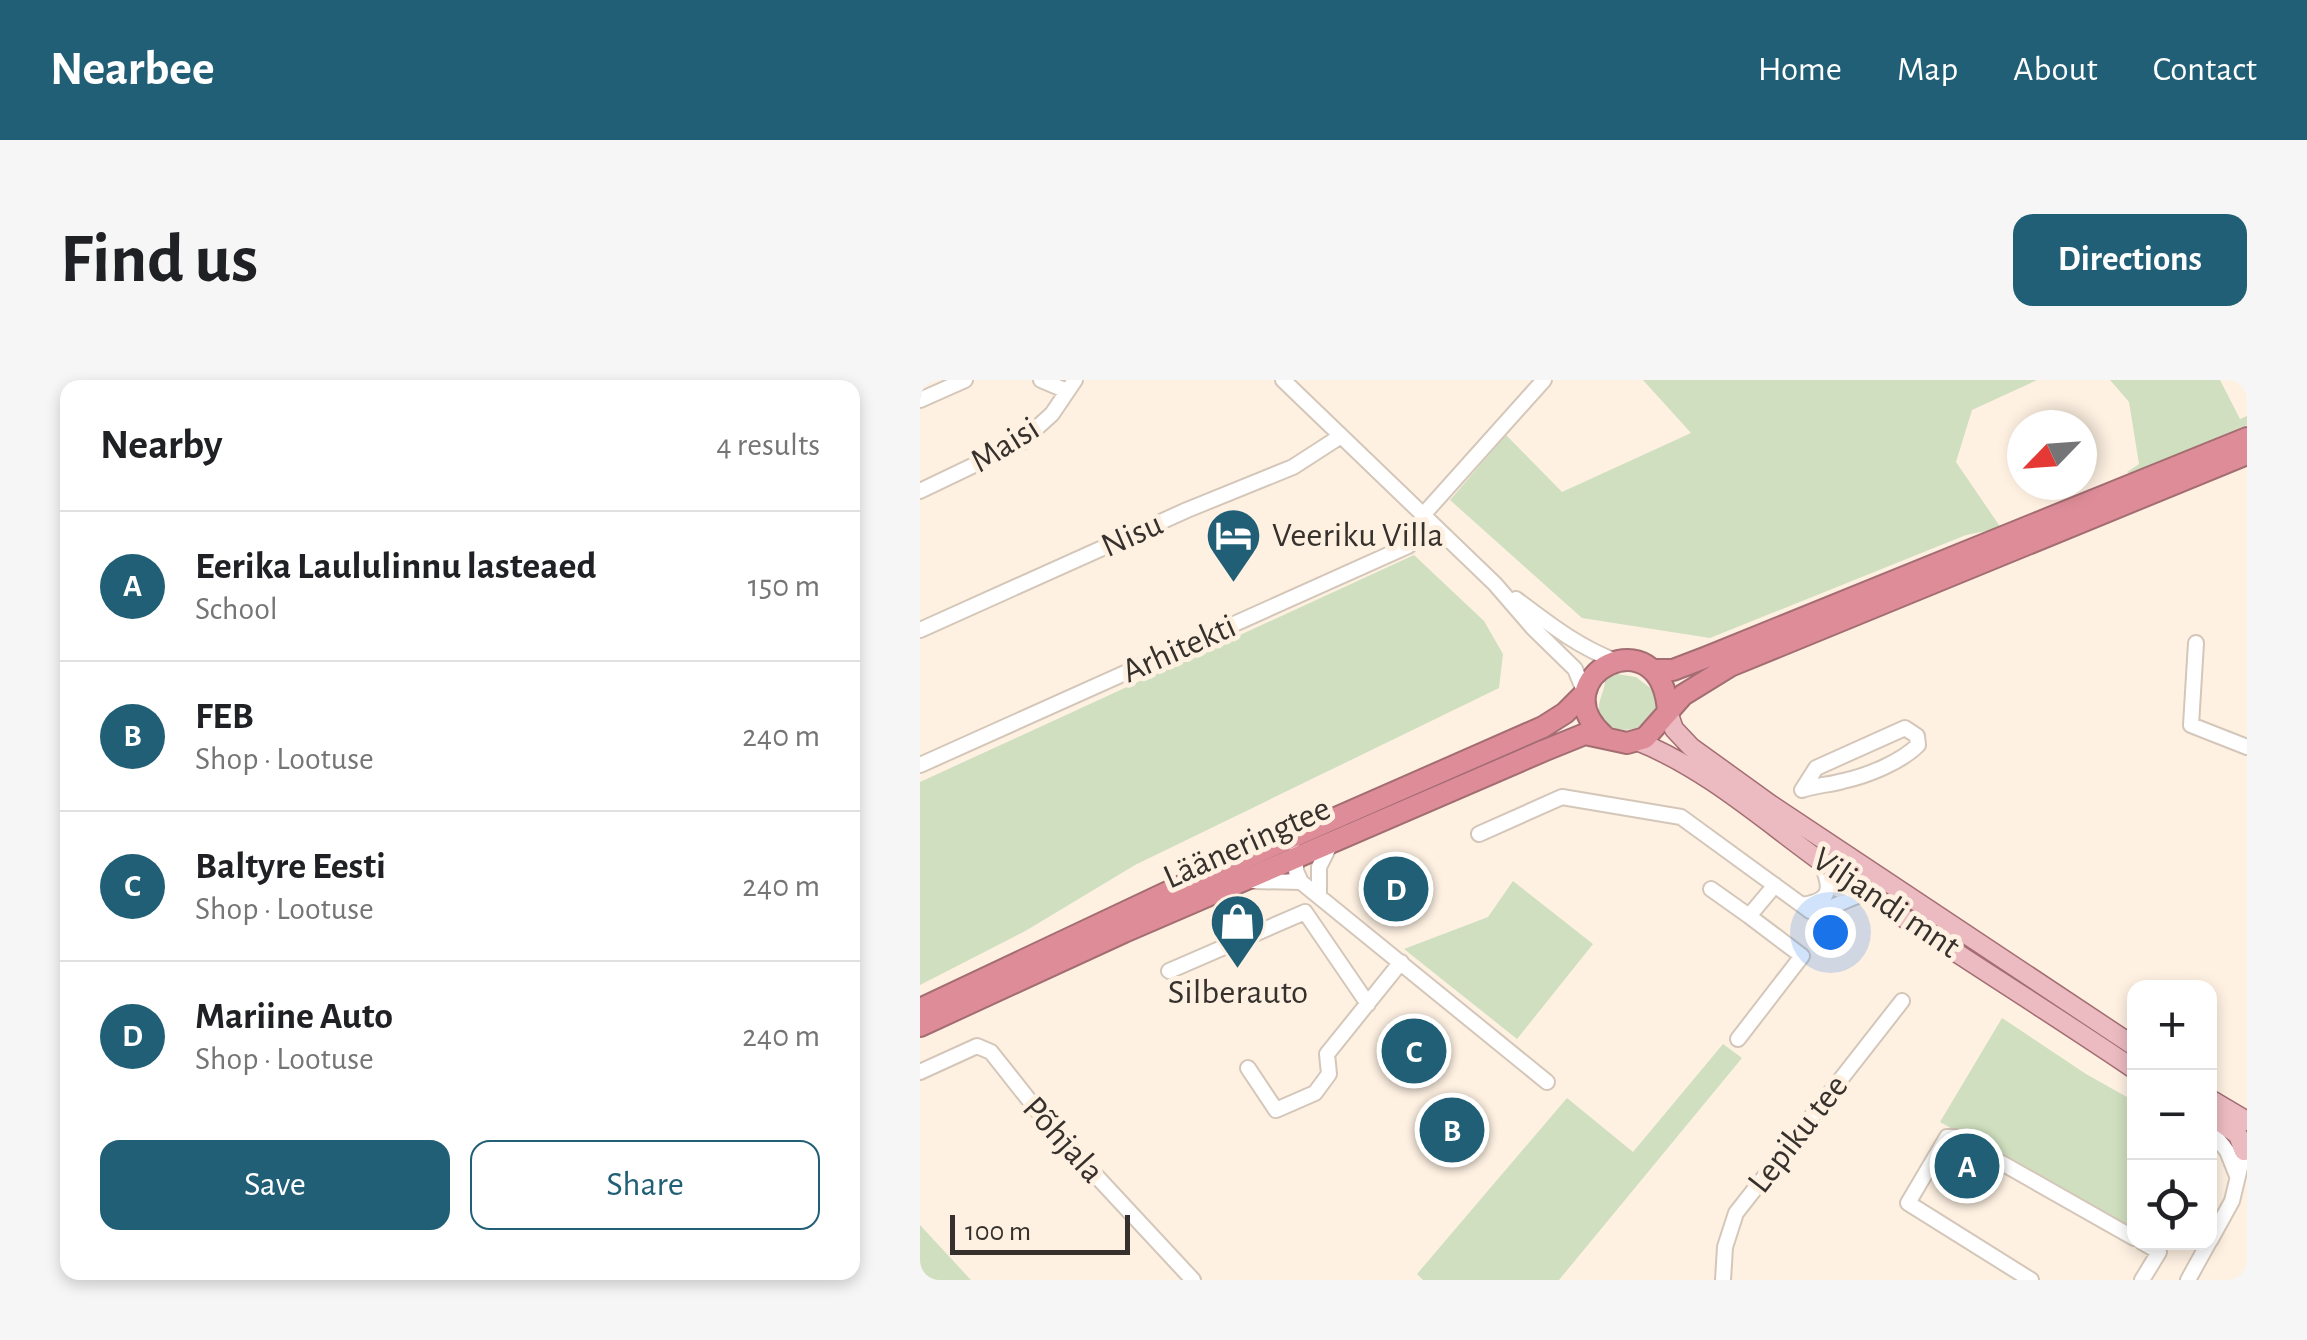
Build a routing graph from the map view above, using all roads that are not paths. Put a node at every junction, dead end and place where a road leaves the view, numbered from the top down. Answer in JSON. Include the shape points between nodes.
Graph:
{"nodes":[{"id":1,"x":965,"y":380,"type":"edge"},
{"id":2,"x":1041,"y":380,"type":"edge"},
{"id":3,"x":1283,"y":380,"type":"edge"},
{"id":4,"x":1544,"y":380,"type":"edge"},
{"id":5,"x":1071,"y":386,"type":"edge"},
{"id":6,"x":920,"y":400,"type":"edge"},
{"id":7,"x":1341,"y":436,"type":"junction"},
{"id":8,"x":2247,"y":438,"type":"edge"},
{"id":9,"x":2247,"y":454,"type":"edge"},
{"id":10,"x":920,"y":492,"type":"edge"},
{"id":11,"x":1428,"y":520,"type":"junction"},
{"id":12,"x":1495,"y":584,"type":"junction"},
{"id":13,"x":920,"y":630,"type":"edge"},
{"id":14,"x":2196,"y":643,"type":"dead end"},
{"id":15,"x":1616,"y":661,"type":"junction"},
{"id":16,"x":1654,"y":670,"type":"junction"},
{"id":17,"x":1585,"y":693,"type":"junction"},
{"id":18,"x":1668,"y":712,"type":"junction"},
{"id":19,"x":1604,"y":736,"type":"junction"},
{"id":20,"x":1636,"y":741,"type":"junction"},
{"id":21,"x":2247,"y":747,"type":"edge"},
{"id":22,"x":920,"y":765,"type":"edge"},
{"id":23,"x":1802,"y":790,"type":"joint"},
{"id":24,"x":1312,"y":827,"type":"junction"},
{"id":25,"x":1479,"y":834,"type":"dead end"},
{"id":26,"x":1336,"y":840,"type":"junction"},
{"id":27,"x":1294,"y":858,"type":"junction"},
{"id":28,"x":1821,"y":861,"type":"junction"},
{"id":29,"x":1301,"y":882,"type":"junction"},
{"id":30,"x":1238,"y":883,"type":"junction"},
{"id":31,"x":1775,"y":885,"type":"junction"},
{"id":32,"x":1711,"y":889,"type":"dead end"},
{"id":33,"x":1319,"y":894,"type":"junction"},
{"id":34,"x":1869,"y":894,"type":"junction"},
{"id":35,"x":1802,"y":905,"type":"junction"},
{"id":36,"x":1305,"y":912,"type":"junction"},
{"id":37,"x":1749,"y":916,"type":"junction"},
{"id":38,"x":1401,"y":962,"type":"junction"},
{"id":39,"x":1169,"y":971,"type":"dead end"},
{"id":40,"x":1902,"y":1001,"type":"dead end"},
{"id":41,"x":1368,"y":1004,"type":"junction"},
{"id":42,"x":920,"y":1009,"type":"edge"},
{"id":43,"x":920,"y":1026,"type":"edge"},
{"id":44,"x":1738,"y":1039,"type":"dead end"},
{"id":45,"x":2127,"y":1041,"type":"edge"},
{"id":46,"x":2127,"y":1063,"type":"edge"},
{"id":47,"x":1248,"y":1068,"type":"dead end"},
{"id":48,"x":920,"y":1072,"type":"edge"},
{"id":49,"x":1547,"y":1082,"type":"dead end"},
{"id":50,"x":2217,"y":1093,"type":"edge"},
{"id":51,"x":2217,"y":1103,"type":"edge"},
{"id":52,"x":2247,"y":1108,"type":"edge"},
{"id":53,"x":2217,"y":1119,"type":"edge"},
{"id":54,"x":2247,"y":1121,"type":"edge"},
{"id":55,"x":2217,"y":1139,"type":"edge"},
{"id":56,"x":2244,"y":1159,"type":"edge"},
{"id":57,"x":2247,"y":1191,"type":"edge"},
{"id":58,"x":2232,"y":1202,"type":"junction"},
{"id":59,"x":2217,"y":1228,"type":"edge"},
{"id":60,"x":2127,"y":1234,"type":"edge"},
{"id":61,"x":2156,"y":1250,"type":"edge"},
{"id":62,"x":2205,"y":1250,"type":"edge"},
{"id":63,"x":1193,"y":1280,"type":"edge"},
{"id":64,"x":1723,"y":1280,"type":"edge"},
{"id":65,"x":2031,"y":1280,"type":"edge"},
{"id":66,"x":2142,"y":1280,"type":"edge"},
{"id":67,"x":2188,"y":1280,"type":"edge"}],
"edges":[{"from":1,"to":6,"type":"street"},
{"from":2,"to":5,"type":"street"},
{"from":3,"to":7,"type":"street"},
{"from":4,"to":11,"type":"street","name":"Arhitekti"},
{"from":5,"to":10,"type":"street","name":"Maisi","via":[[1020,443]]},
{"from":7,"to":11,"type":"street"},
{"from":7,"to":13,"type":"street","name":"Nisu","via":[[1294,467]]},
{"from":8,"to":16,"type":"highway","via":[[1706,658]]},
{"from":9,"to":18,"type":"highway","via":[[1730,666],[1701,681]]},
{"from":11,"to":12,"type":"street"},
{"from":11,"to":22,"type":"street","name":"Arhitekti","via":[[1408,546]]},
{"from":12,"to":15,"type":"street","via":[[1569,638]]},
{"from":12,"to":17,"type":"street","via":[[1575,669]]},
{"from":14,"to":21,"type":"street","via":[[2191,725]]},
{"from":15,"to":16,"type":"highway","via":[[1638,661]]},
{"from":15,"to":17,"type":"highway","name":"Lääneringtee","via":[[1596,673]]},
{"from":16,"to":18,"type":"highway"},
{"from":17,"to":19,"type":"highway","via":[[1587,716]]},
{"from":17,"to":24,"type":"highway","name":"Lääneringtee","via":[[1543,727]]},
{"from":18,"to":20,"type":"highway","via":[[1652,734]]},
{"from":18,"to":45,"type":"main road","name":"Viljandi mnt","via":[[1691,747],[1770,804]]},
{"from":19,"to":20,"type":"highway","name":"Lääneringtee"},
{"from":19,"to":26,"type":"highway","name":"Lääneringtee","via":[[1585,734]]},
{"from":20,"to":28,"type":"main road","name":"Viljandi mnt","via":[[1712,781]]},
{"from":23,"to":23,"type":"street","via":[[1908,755],[1917,736],[1906,728],[1816,768]]},
{"from":24,"to":27,"type":"street"},
{"from":24,"to":42,"type":"highway","name":"Lääneringtee"},
{"from":25,"to":31,"type":"street","via":[[1562,796],[1681,818]]},
{"from":26,"to":27,"type":"highway","name":"Lääneringtee"},
{"from":26,"to":33,"type":"street","via":[[1321,860]]},
{"from":27,"to":29,"type":"street"},
{"from":27,"to":30,"type":"highway","name":"Lääneringtee"},
{"from":28,"to":34,"type":"main road","name":"Viljandi mnt"},
{"from":28,"to":35,"type":"street","via":[[1829,884],[1825,895]]},
{"from":29,"to":30,"type":"street"},
{"from":29,"to":33,"type":"street"},
{"from":30,"to":43,"type":"highway","name":"Lääneringtee"},
{"from":31,"to":35,"type":"street"},
{"from":31,"to":37,"type":"street"},
{"from":32,"to":37,"type":"street"},
{"from":33,"to":36,"type":"street"},
{"from":33,"to":38,"type":"street"},
{"from":34,"to":35,"type":"street","via":[[1821,912]]},
{"from":34,"to":46,"type":"main road","name":"Viljandi mnt"},
{"from":36,"to":39,"type":"street"},
{"from":36,"to":41,"type":"street"},
{"from":37,"to":44,"type":"street","via":[[1802,956]]},
{"from":38,"to":41,"type":"street"},
{"from":38,"to":49,"type":"street"},
{"from":40,"to":64,"type":"street","name":"Lepiku tee","via":[[1736,1213]]},
{"from":41,"to":47,"type":"street","via":[[1327,1054],[1330,1074],[1315,1093],[1276,1110]]},
{"from":48,"to":63,"type":"street","name":"Põhjala","via":[[978,1046],[991,1052],[1048,1124]]},
{"from":50,"to":52,"type":"main road"},
{"from":51,"to":54,"type":"main road"},
{"from":53,"to":56,"type":"main road","via":[[2238,1135]]},
{"from":55,"to":56,"type":"street"},
{"from":56,"to":58,"type":"street"},
{"from":57,"to":58,"type":"street"},
{"from":58,"to":59,"type":"street"},
{"from":60,"to":65,"type":"street","via":[[1946,1137],[1908,1203]]},
{"from":61,"to":66,"type":"street"},
{"from":62,"to":67,"type":"street"}]}
